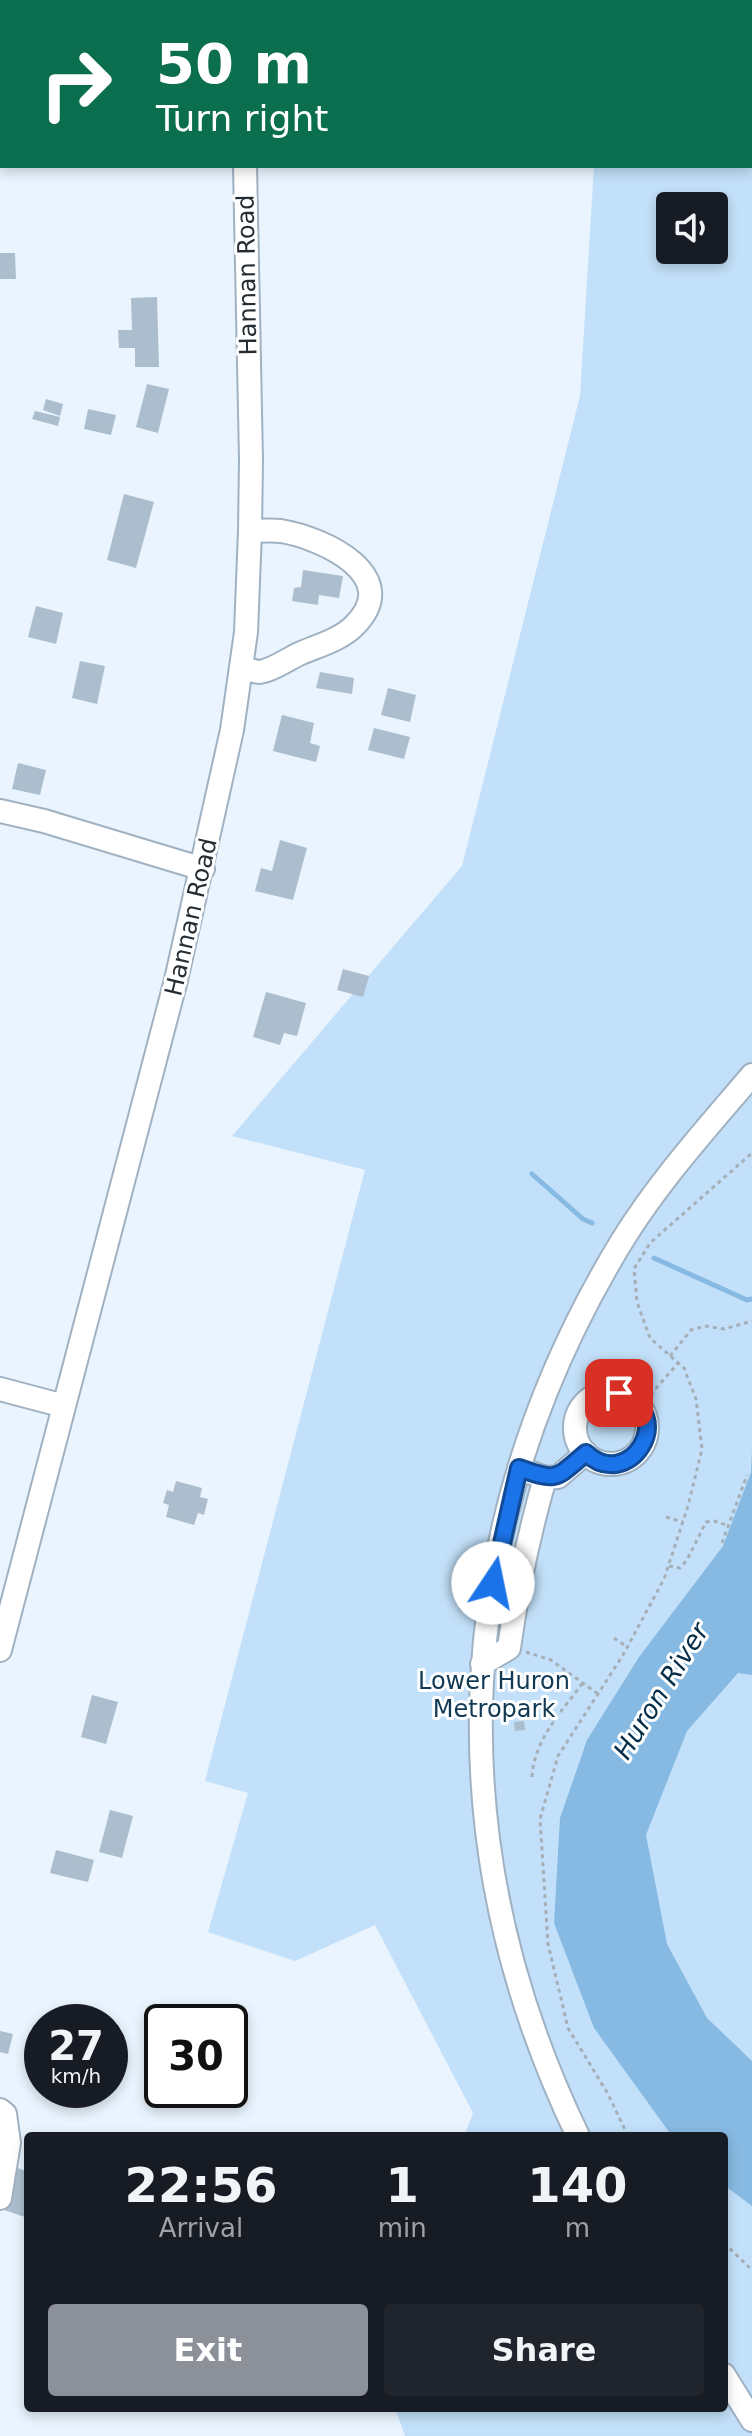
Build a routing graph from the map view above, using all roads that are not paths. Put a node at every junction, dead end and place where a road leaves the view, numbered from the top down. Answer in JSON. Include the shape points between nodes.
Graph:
{"nodes":[{"id":1,"x":245,"y":168,"type":"edge"},
{"id":2,"x":250,"y":531,"type":"junction"},
{"id":3,"x":242,"y":668,"type":"junction"},
{"id":4,"x":0,"y":811,"type":"edge"},
{"id":5,"x":203,"y":869,"type":"junction"},
{"id":6,"x":752,"y":1075,"type":"edge"},
{"id":7,"x":0,"y":1389,"type":"edge"},
{"id":8,"x":64,"y":1406,"type":"junction"},
{"id":9,"x":586,"y":1453,"type":"junction"},
{"id":10,"x":519,"y":1468,"type":"junction"},
{"id":11,"x":545,"y":1478,"type":"junction"},
{"id":12,"x":0,"y":1650,"type":"edge"},
{"id":13,"x":482,"y":1664,"type":"junction"},
{"id":14,"x":0,"y":2110,"type":"edge"},
{"id":15,"x":576,"y":2132,"type":"edge"},
{"id":16,"x":0,"y":2198,"type":"edge"},
{"id":17,"x":728,"y":2381,"type":"edge"},
{"id":18,"x":752,"y":2420,"type":"edge"}],
"edges":[{"from":1,"to":2,"type":"street","name":"Hannan Road"},
{"from":2,"to":3,"type":"street","name":"Hannan Road"},
{"from":2,"to":3,"type":"street","via":[[279,531],[335,550],[359,567],[371,590],[354,626],[338,637],[260,672]]},
{"from":3,"to":5,"type":"street","name":"Hannan Road"},
{"from":4,"to":5,"type":"street"},
{"from":5,"to":8,"type":"street","name":"Hannan Road"},
{"from":6,"to":10,"type":"street","via":[[623,1240],[562,1353]]},
{"from":7,"to":8,"type":"street"},
{"from":8,"to":12,"type":"street","name":"Hannan Road"},
{"from":9,"to":9,"type":"street","via":[[576,1436],[579,1412],[597,1395],[630,1397],[647,1425],[647,1436],[635,1455],[613,1464]]},
{"from":9,"to":11,"type":"street","via":[[558,1477]]},
{"from":10,"to":11,"type":"street"},
{"from":10,"to":13,"type":"street","via":[[496,1564]]},
{"from":11,"to":13,"type":"street","via":[[517,1588],[509,1648]]},
{"from":13,"to":15,"type":"street","via":[[483,1789],[503,1930],[527,2016]]},
{"from":14,"to":16,"type":"street","via":[[9,2143]]},
{"from":17,"to":18,"type":"street"}]}
